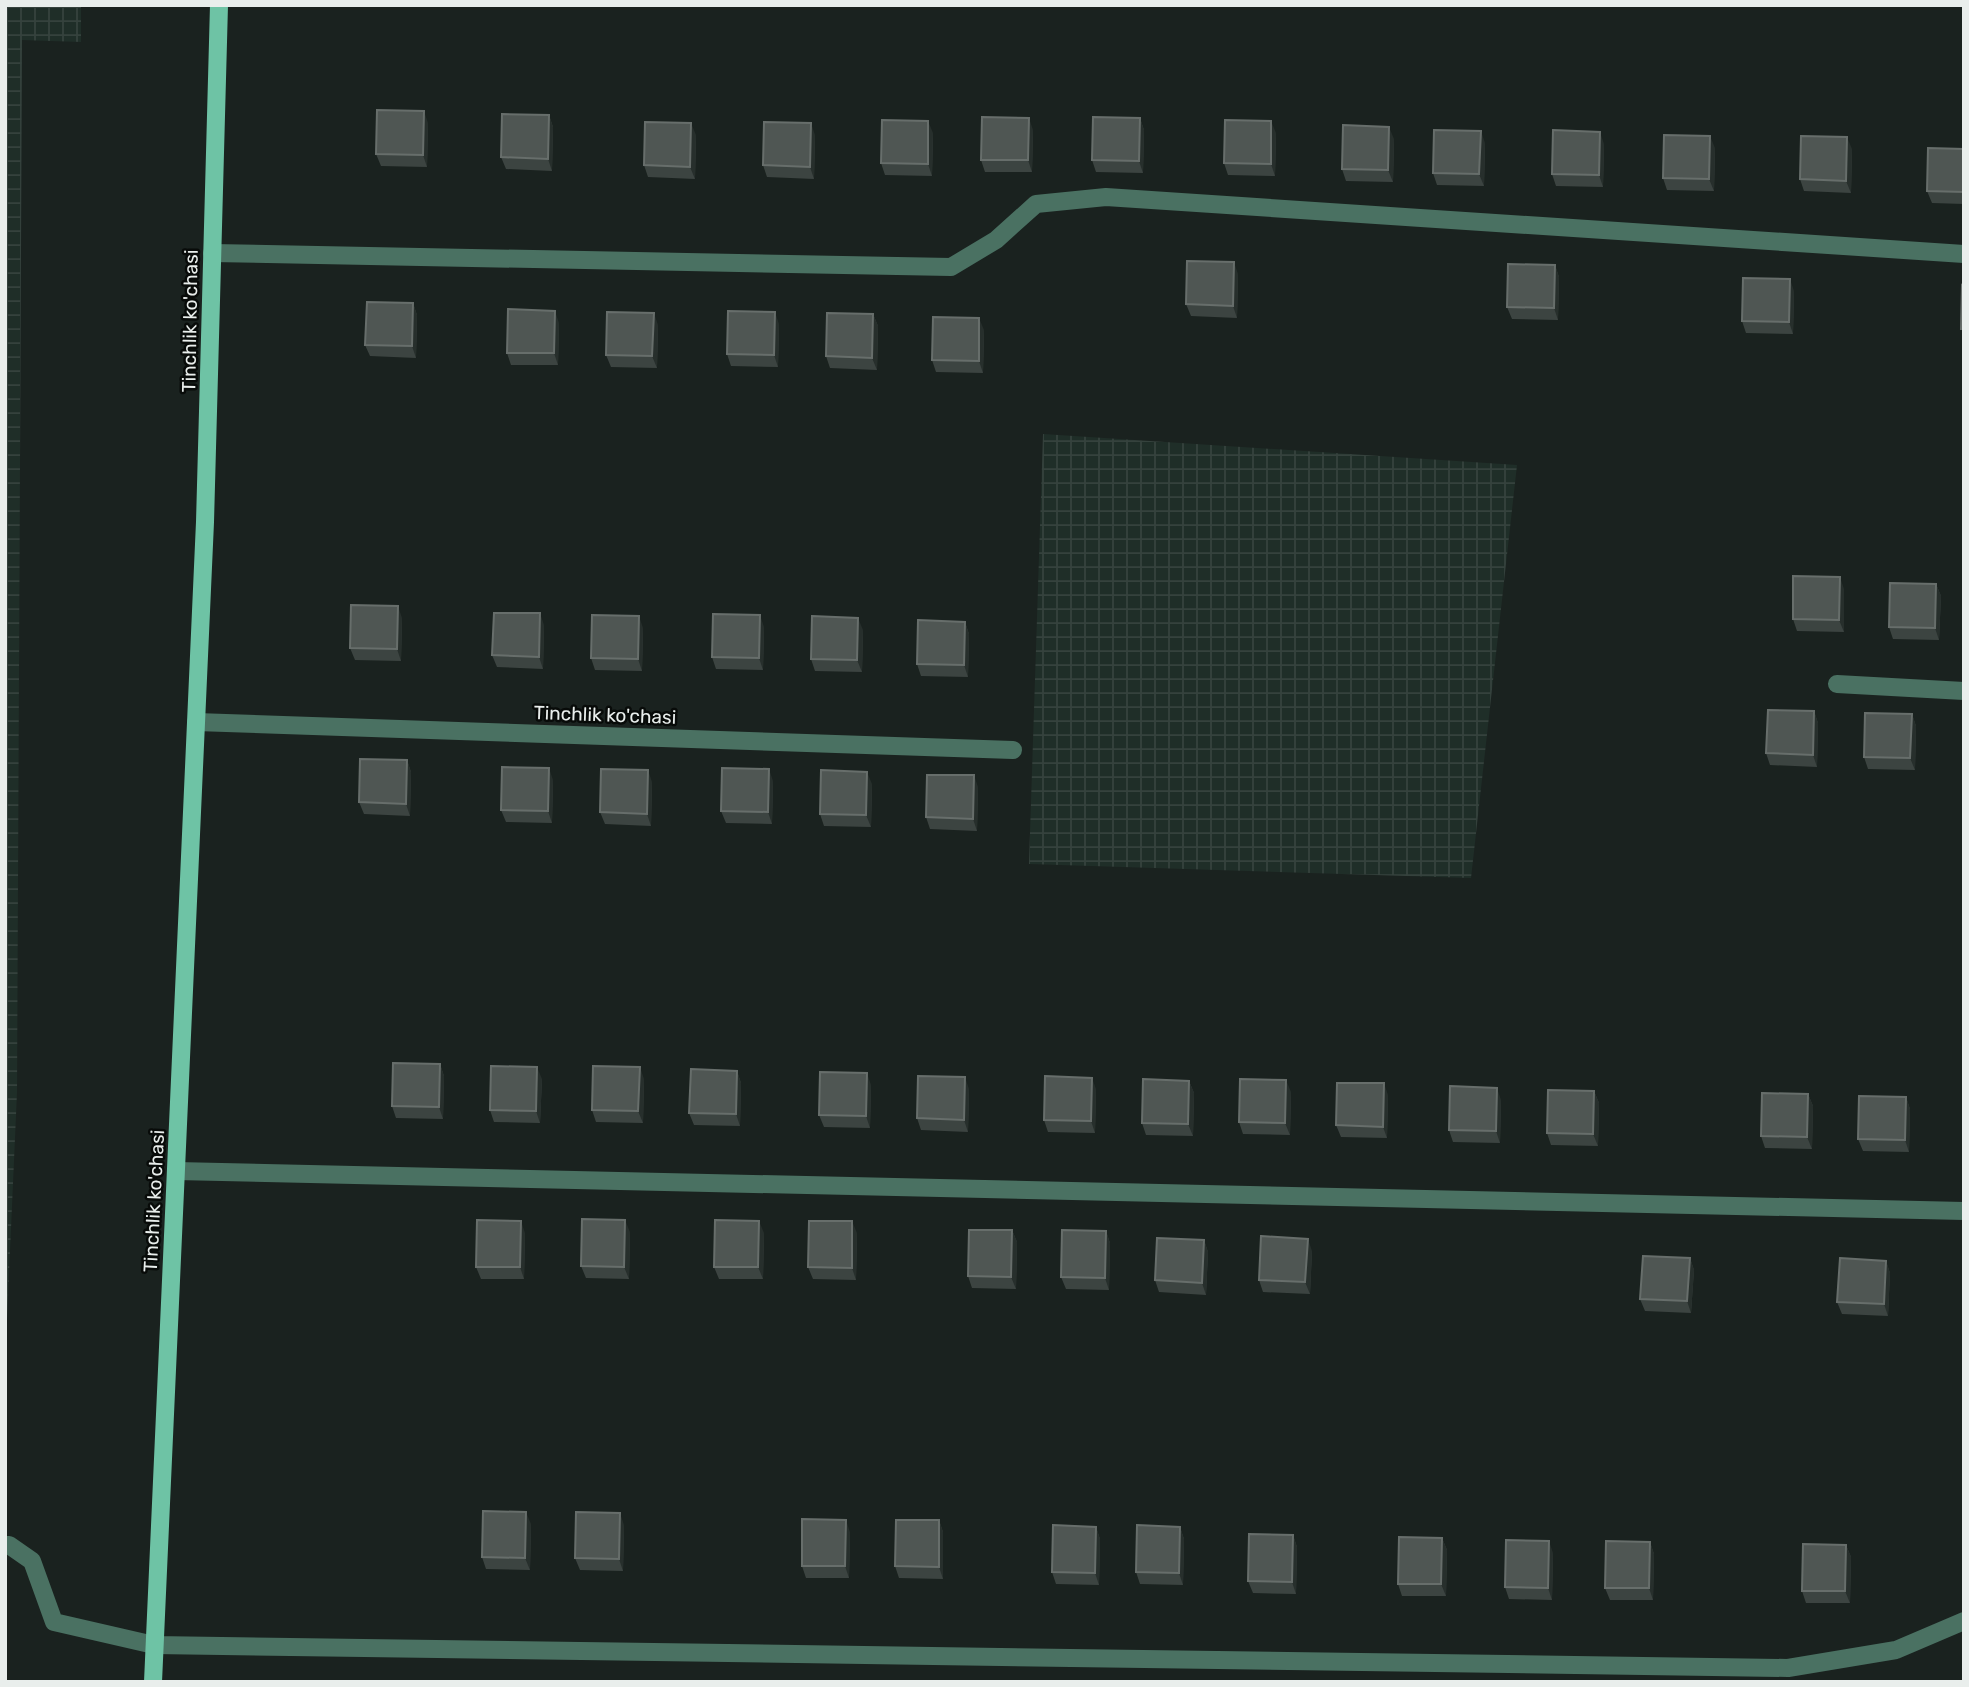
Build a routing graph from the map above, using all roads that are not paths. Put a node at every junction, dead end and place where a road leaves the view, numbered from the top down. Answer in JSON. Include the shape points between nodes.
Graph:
{"nodes":[{"id":1,"x":219,"y":5,"type":"edge"},
{"id":2,"x":212,"y":254,"type":"junction"},
{"id":3,"x":1964,"y":254,"type":"edge"},
{"id":4,"x":1837,"y":684,"type":"dead end"},
{"id":5,"x":1964,"y":691,"type":"edge"},
{"id":6,"x":196,"y":722,"type":"junction"},
{"id":7,"x":1013,"y":750,"type":"dead end"},
{"id":8,"x":176,"y":1171,"type":"junction"},
{"id":9,"x":1964,"y":1211,"type":"edge"},
{"id":10,"x":5,"y":1545,"type":"edge"},
{"id":11,"x":1964,"y":1621,"type":"edge"},
{"id":12,"x":155,"y":1645,"type":"junction"},
{"id":13,"x":153,"y":1682,"type":"edge"}],
"edges":[{"from":1,"to":2,"type":"main road","name":"Tinchlik ko'chasi"},
{"from":2,"to":3,"type":"street","via":[[951,267],[996,240],[1036,205],[1106,197]]},
{"from":2,"to":6,"type":"main road","name":"Tinchlik ko'chasi"},
{"from":4,"to":5,"type":"street"},
{"from":6,"to":7,"type":"street","name":"Tinchlik ko'chasi"},
{"from":6,"to":8,"type":"main road","name":"Tinchlik ko'chasi"},
{"from":8,"to":9,"type":"street"},
{"from":8,"to":12,"type":"main road","name":"Tinchlik ko'chasi"},
{"from":10,"to":12,"type":"street","via":[[32,1561],[54,1622]]},
{"from":11,"to":12,"type":"street","via":[[1896,1650],[1788,1668]]},
{"from":12,"to":13,"type":"main road","name":"Tinchlik ko'chasi"}]}
